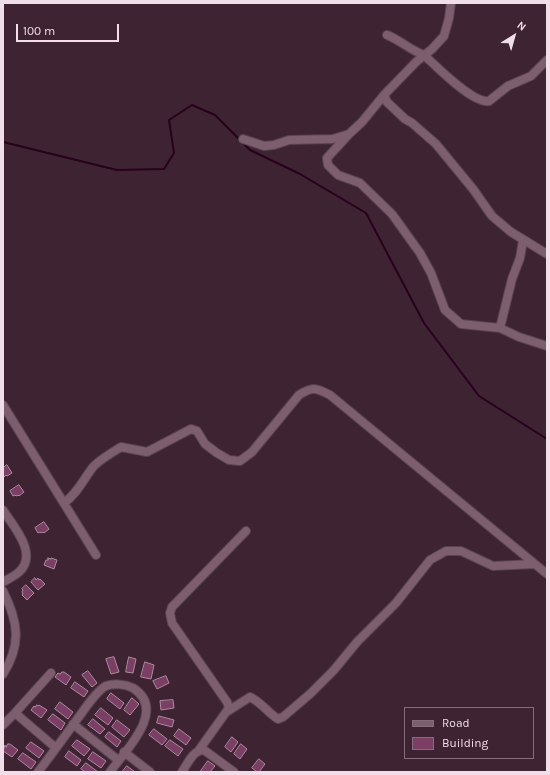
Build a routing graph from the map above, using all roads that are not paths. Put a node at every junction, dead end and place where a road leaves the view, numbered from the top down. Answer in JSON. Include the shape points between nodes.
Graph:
{"nodes":[{"id":1,"x":451,"y":3,"type":"edge"},
{"id":2,"x":387,"y":35,"type":"dead end"},
{"id":3,"x":424,"y":54,"type":"junction"},
{"id":4,"x":547,"y":60,"type":"edge"},
{"id":5,"x":384,"y":95,"type":"junction"},
{"id":6,"x":349,"y":134,"type":"junction"},
{"id":7,"x":243,"y":139,"type":"dead end"},
{"id":8,"x":523,"y":240,"type":"junction"},
{"id":9,"x":547,"y":254,"type":"edge"},
{"id":10,"x":500,"y":328,"type":"junction"},
{"id":11,"x":547,"y":346,"type":"edge"},
{"id":12,"x":3,"y":405,"type":"edge"},
{"id":13,"x":64,"y":504,"type":"junction"},
{"id":14,"x":3,"y":510,"type":"edge"},
{"id":15,"x":246,"y":531,"type":"dead end"},
{"id":16,"x":96,"y":556,"type":"dead end"},
{"id":17,"x":534,"y":564,"type":"junction"},
{"id":18,"x":547,"y":574,"type":"edge"},
{"id":19,"x":3,"y":582,"type":"edge"},
{"id":20,"x":3,"y":591,"type":"edge"},
{"id":21,"x":6,"y":604,"type":"edge"},
{"id":22,"x":51,"y":673,"type":"dead end"},
{"id":23,"x":3,"y":674,"type":"edge"},
{"id":24,"x":228,"y":711,"type":"junction"},
{"id":25,"x":15,"y":713,"type":"junction"},
{"id":26,"x":3,"y":724,"type":"edge"},
{"id":27,"x":74,"y":724,"type":"junction"},
{"id":28,"x":56,"y":748,"type":"junction"},
{"id":29,"x":199,"y":750,"type":"junction"},
{"id":30,"x":124,"y":752,"type":"junction"},
{"id":31,"x":118,"y":760,"type":"junction"},
{"id":32,"x":38,"y":772,"type":"edge"},
{"id":33,"x":110,"y":772,"type":"edge"},
{"id":34,"x":150,"y":772,"type":"edge"},
{"id":35,"x":182,"y":772,"type":"edge"},
{"id":36,"x":234,"y":772,"type":"edge"}],
"edges":[{"from":1,"to":3,"type":"street","via":[[444,36]]},
{"from":2,"to":3,"type":"street"},
{"from":3,"to":4,"type":"street","via":[[467,93],[486,102],[508,86],[531,76]]},
{"from":3,"to":5,"type":"street"},
{"from":5,"to":6,"type":"street"},
{"from":5,"to":8,"type":"street","via":[[387,102],[405,119],[436,144],[492,216]]},
{"from":6,"to":7,"type":"street","via":[[333,139],[289,140],[264,146]]},
{"from":6,"to":10,"type":"street","via":[[327,158],[328,165],[338,175],[360,183],[392,214],[420,253],[431,273],[445,310],[461,324]]},
{"from":8,"to":9,"type":"street"},
{"from":8,"to":10,"type":"street"},
{"from":10,"to":11,"type":"street"},
{"from":12,"to":13,"type":"street"},
{"from":13,"to":16,"type":"street"},
{"from":13,"to":17,"type":"street","via":[[94,466],[121,447],[147,452],[191,429],[197,431],[205,444],[229,460],[240,461],[252,452],[299,395],[309,389],[317,389],[330,395]]},
{"from":14,"to":19,"type":"street","via":[[24,542],[26,550],[24,565],[20,571]]},
{"from":15,"to":24,"type":"street","via":[[172,606],[170,613],[172,623],[226,702]]},
{"from":17,"to":18,"type":"street"},
{"from":17,"to":24,"type":"street","via":[[493,566],[461,551],[446,551],[430,560],[396,603],[357,642],[334,670],[283,717],[278,719],[273,716],[257,700],[250,697]]},
{"from":20,"to":21,"type":"street"},
{"from":21,"to":23,"type":"street","via":[[14,618],[16,635],[11,659]]},
{"from":22,"to":25,"type":"street"},
{"from":24,"to":29,"type":"street"},
{"from":25,"to":26,"type":"street"},
{"from":25,"to":28,"type":"street"},
{"from":27,"to":28,"type":"street"},
{"from":27,"to":30,"type":"street","via":[[88,704],[105,687],[114,684],[131,687],[144,700],[147,711],[144,724]]},
{"from":27,"to":31,"type":"street"},
{"from":28,"to":32,"type":"street"},
{"from":29,"to":35,"type":"street"},
{"from":29,"to":36,"type":"street","via":[[204,750]]},
{"from":30,"to":31,"type":"street"},
{"from":30,"to":34,"type":"street"},
{"from":31,"to":33,"type":"street"}]}
